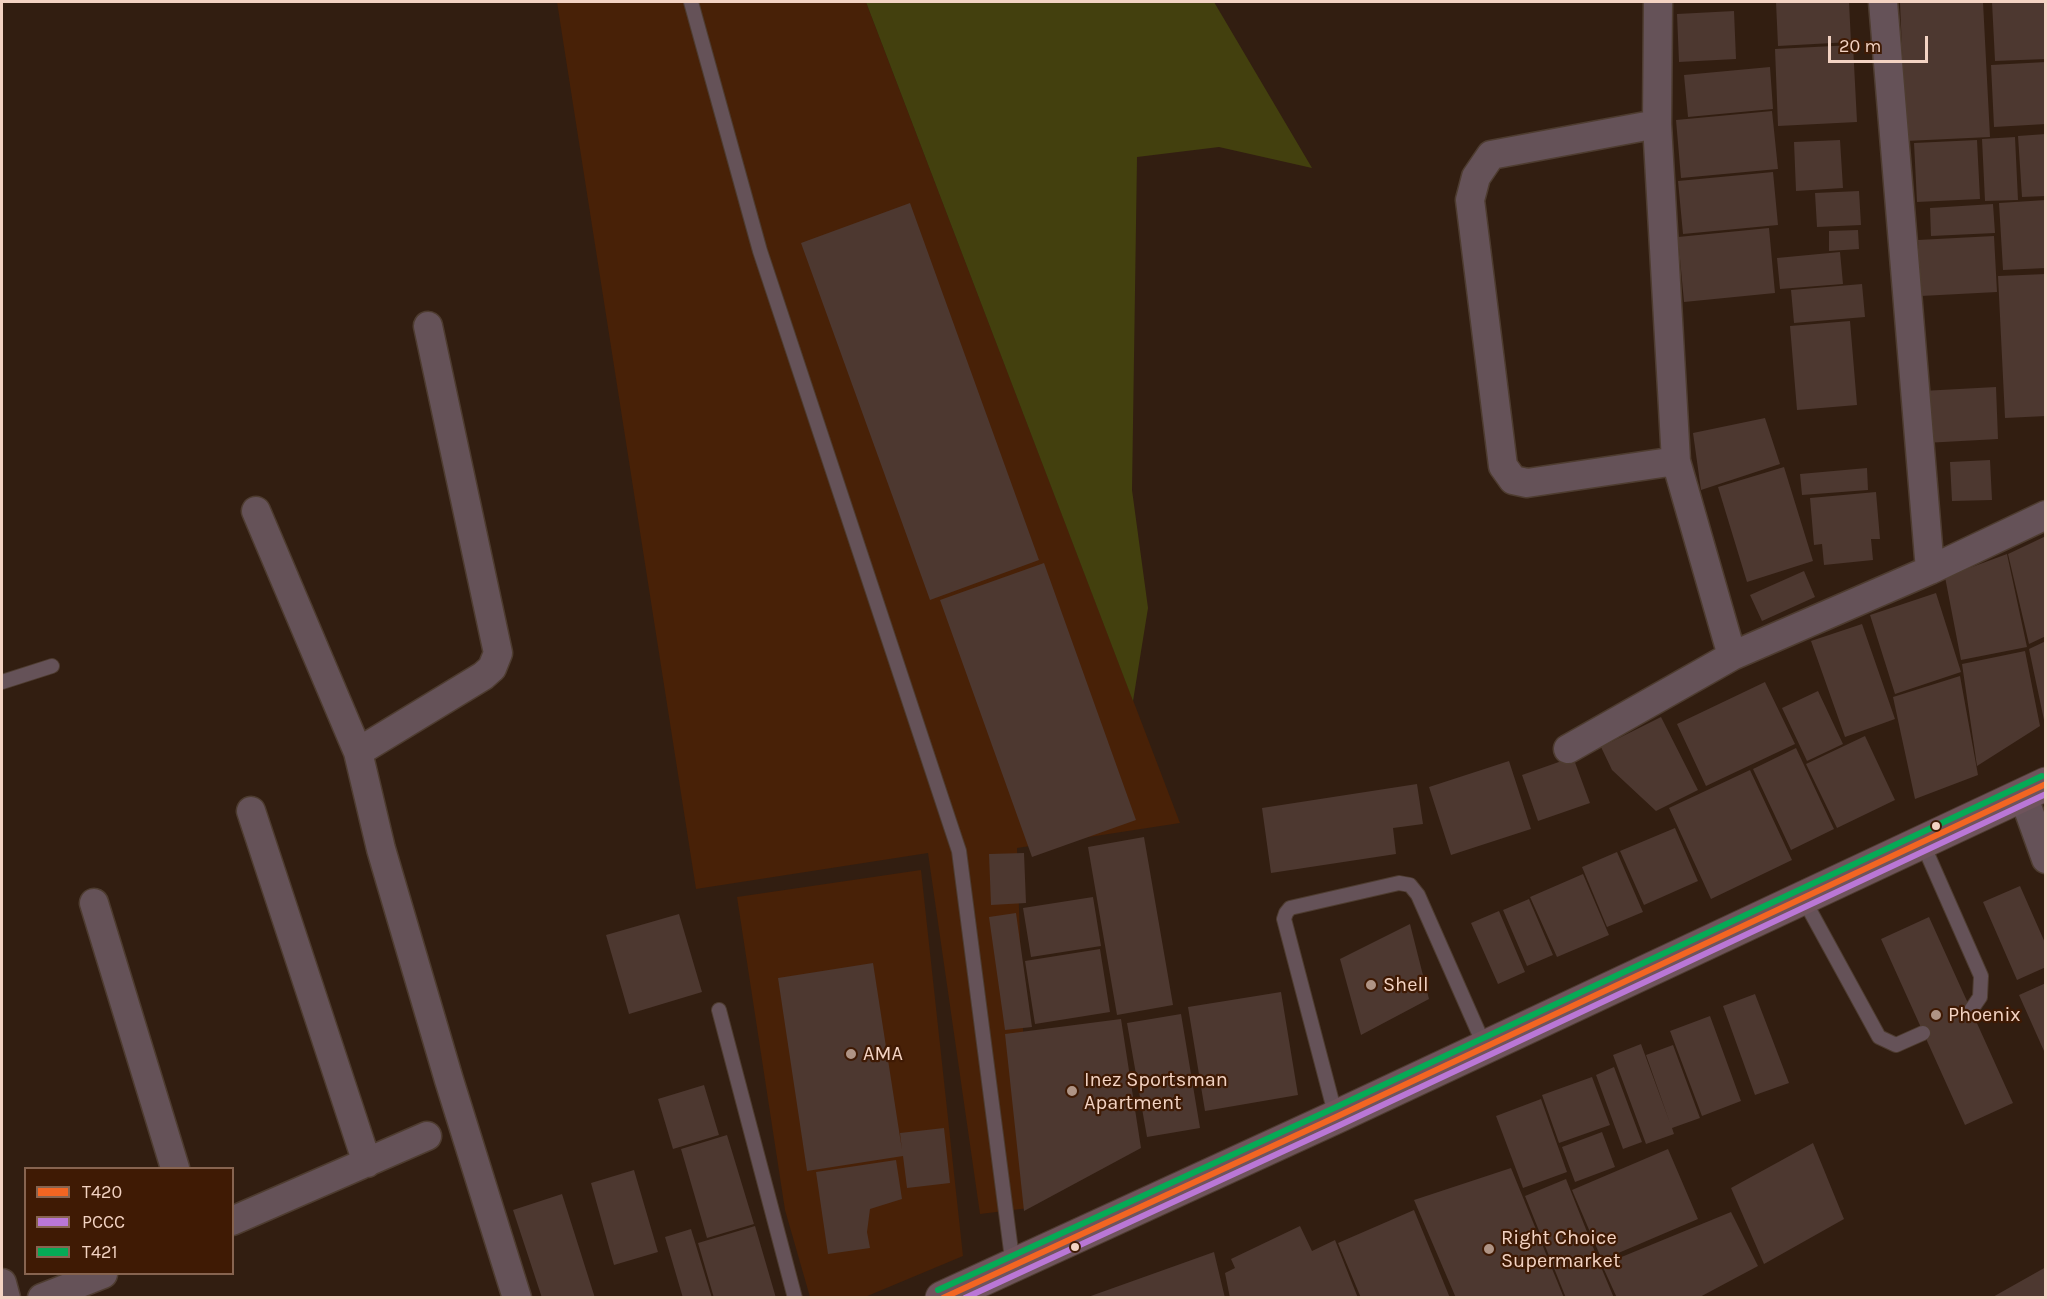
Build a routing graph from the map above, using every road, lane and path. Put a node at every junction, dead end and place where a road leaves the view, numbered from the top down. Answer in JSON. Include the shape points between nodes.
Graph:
{"nodes":[{"id":1,"x":691,"y":2,"type":"edge"},
{"id":2,"x":1658,"y":2,"type":"edge"},
{"id":3,"x":1883,"y":2,"type":"edge"},
{"id":4,"x":1657,"y":124,"type":"junction"},
{"id":5,"x":428,"y":326,"type":"dead end"},
{"id":6,"x":1676,"y":461,"type":"junction"},
{"id":7,"x":256,"y":511,"type":"dead end"},
{"id":8,"x":2046,"y":515,"type":"edge"},
{"id":9,"x":1930,"y":570,"type":"junction"},
{"id":10,"x":1732,"y":656,"type":"junction"},
{"id":11,"x":52,"y":666,"type":"dead end"},
{"id":12,"x":2,"y":682,"type":"edge"},
{"id":13,"x":1568,"y":748,"type":"dead end"},
{"id":14,"x":358,"y":752,"type":"junction"},
{"id":15,"x":2034,"y":789,"type":"edge"},
{"id":16,"x":251,"y":811,"type":"dead end"},
{"id":17,"x":1922,"y":842,"type":"junction"},
{"id":18,"x":2046,"y":859,"type":"edge"},
{"id":19,"x":1803,"y":898,"type":"junction"},
{"id":20,"x":94,"y":903,"type":"dead end"},
{"id":21,"x":720,"y":1010,"type":"dead end"},
{"id":22,"x":1971,"y":1010,"type":"dead end"},
{"id":23,"x":1923,"y":1033,"type":"dead end"},
{"id":24,"x":1485,"y":1047,"type":"junction"},
{"id":25,"x":1336,"y":1117,"type":"junction"},
{"id":26,"x":427,"y":1136,"type":"dead end"},
{"id":27,"x":367,"y":1163,"type":"junction"},
{"id":28,"x":175,"y":1167,"type":"edge"},
{"id":29,"x":234,"y":1220,"type":"edge"},
{"id":30,"x":1013,"y":1266,"type":"junction"},
{"id":31,"x":100,"y":1275,"type":"edge"},
{"id":32,"x":2,"y":1283,"type":"edge"},
{"id":33,"x":6,"y":1298,"type":"edge"},
{"id":34,"x":42,"y":1298,"type":"edge"},
{"id":35,"x":517,"y":1298,"type":"edge"},
{"id":36,"x":795,"y":1298,"type":"edge"},
{"id":37,"x":942,"y":1298,"type":"edge"}],
"edges":[{"from":1,"to":30,"type":"lane","via":[[760,251],[959,851]]},
{"from":2,"to":4,"type":"street"},
{"from":3,"to":9,"type":"street"},
{"from":4,"to":6,"type":"street"},
{"from":4,"to":6,"type":"street","via":[[1491,155],[1476,177],[1470,200],[1503,466],[1513,480],[1527,483]]},
{"from":5,"to":14,"type":"street","via":[[498,653],[492,668],[483,676]]},
{"from":6,"to":10,"type":"street"},
{"from":7,"to":14,"type":"street"},
{"from":8,"to":9,"type":"street"},
{"from":9,"to":10,"type":"street"},
{"from":10,"to":13,"type":"street"},
{"from":11,"to":12,"type":"lane"},
{"from":14,"to":35,"type":"street","via":[[381,849]]},
{"from":15,"to":17,"type":"highway"},
{"from":15,"to":18,"type":"street"},
{"from":16,"to":27,"type":"street"},
{"from":17,"to":19,"type":"highway"},
{"from":17,"to":22,"type":"lane","via":[[1981,976],[1980,997]]},
{"from":19,"to":23,"type":"lane","via":[[1879,1036],[1896,1045]]},
{"from":19,"to":24,"type":"highway"},
{"from":20,"to":28,"type":"street"},
{"from":21,"to":36,"type":"lane"},
{"from":24,"to":25,"type":"highway"},
{"from":24,"to":25,"type":"lane","via":[[1418,895],[1410,885],[1399,883],[1290,908],[1284,919]]},
{"from":25,"to":30,"type":"highway"},
{"from":26,"to":27,"type":"street"},
{"from":27,"to":29,"type":"street"},
{"from":30,"to":37,"type":"highway"},
{"from":31,"to":34,"type":"street"},
{"from":32,"to":33,"type":"street"}]}
